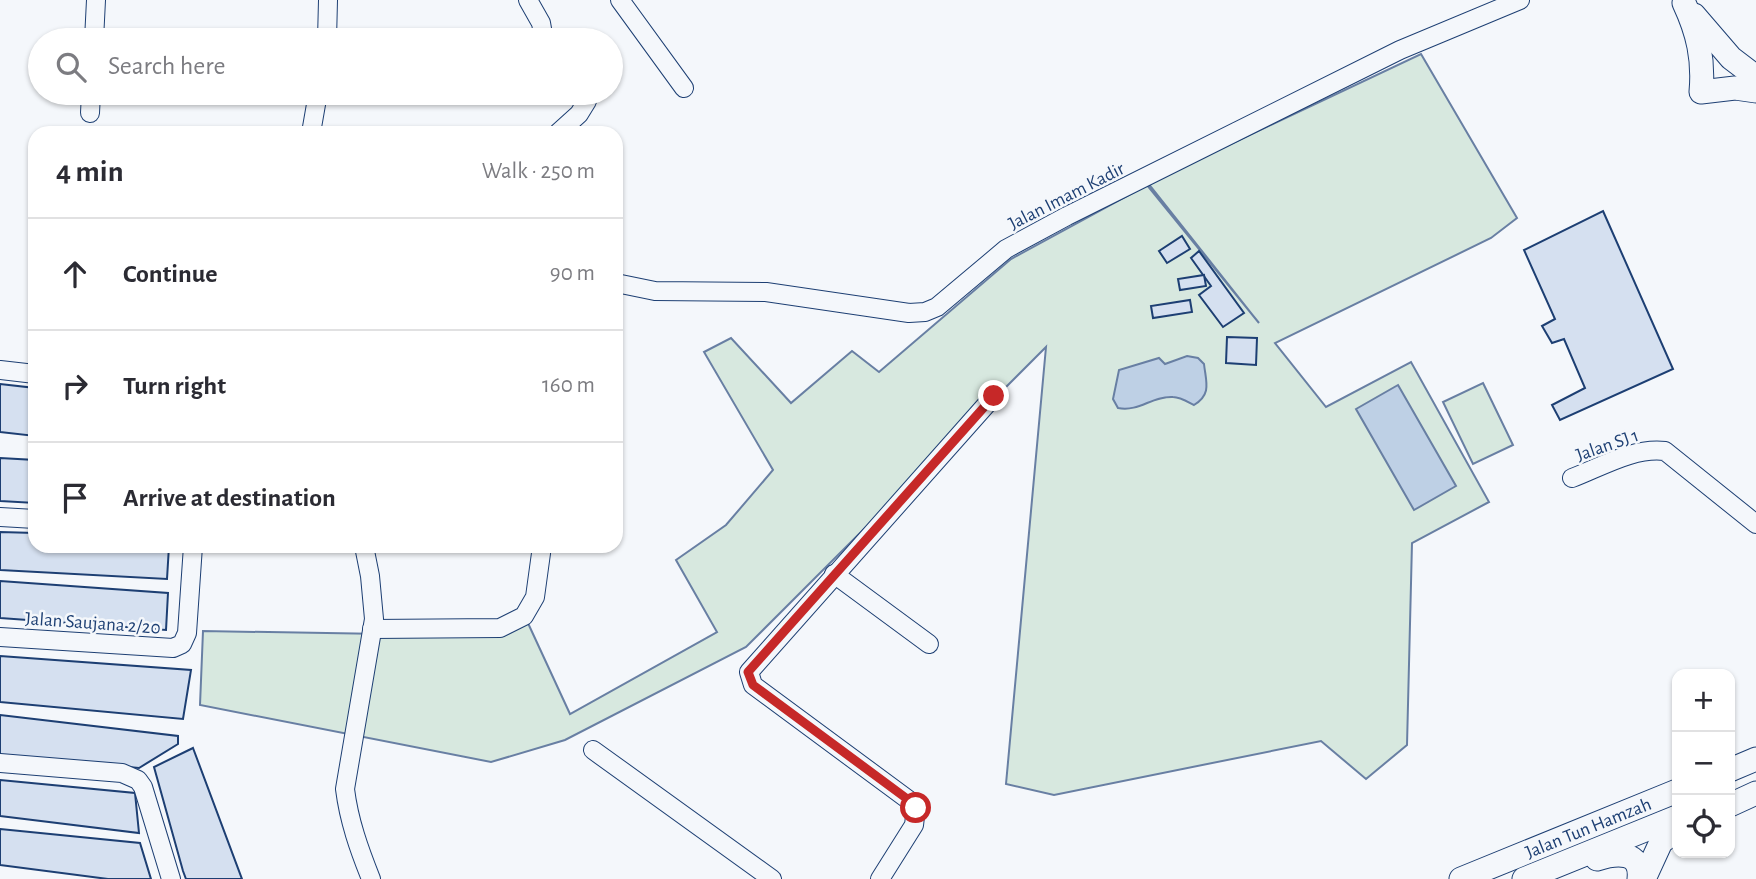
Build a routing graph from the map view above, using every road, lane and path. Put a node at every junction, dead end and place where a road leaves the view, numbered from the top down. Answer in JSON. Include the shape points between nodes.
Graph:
{"nodes":[{"id":1,"x":96,"y":0,"type":"edge"},
{"id":2,"x":328,"y":0,"type":"edge"},
{"id":3,"x":528,"y":0,"type":"edge"},
{"id":4,"x":620,"y":0,"type":"edge"},
{"id":5,"x":1520,"y":0,"type":"edge"},
{"id":6,"x":1683,"y":2,"type":"edge"},
{"id":7,"x":95,"y":28,"type":"edge"},
{"id":8,"x":327,"y":28,"type":"edge"},
{"id":9,"x":542,"y":28,"type":"edge"},
{"id":10,"x":1756,"y":77,"type":"edge"},
{"id":11,"x":684,"y":88,"type":"dead end"},
{"id":12,"x":1756,"y":91,"type":"edge"},
{"id":13,"x":91,"y":105,"type":"edge"},
{"id":14,"x":316,"y":105,"type":"edge"},
{"id":15,"x":585,"y":105,"type":"edge"},
{"id":16,"x":90,"y":113,"type":"dead end"},
{"id":17,"x":312,"y":126,"type":"edge"},
{"id":18,"x":566,"y":126,"type":"edge"},
{"id":19,"x":623,"y":284,"type":"edge"},
{"id":20,"x":0,"y":370,"type":"edge"},
{"id":21,"x":28,"y":373,"type":"edge"},
{"id":22,"x":994,"y":396,"type":"dead end"},
{"id":23,"x":1572,"y":478,"type":"dead end"},
{"id":24,"x":0,"y":517,"type":"edge"},
{"id":25,"x":28,"y":519,"type":"edge"},
{"id":26,"x":1756,"y":524,"type":"edge"},
{"id":27,"x":193,"y":553,"type":"edge"},
{"id":28,"x":365,"y":553,"type":"edge"},
{"id":29,"x":541,"y":553,"type":"edge"},
{"id":30,"x":834,"y":574,"type":"junction"},
{"id":31,"x":372,"y":629,"type":"junction"},
{"id":32,"x":0,"y":637,"type":"edge"},
{"id":33,"x":929,"y":643,"type":"dead end"},
{"id":34,"x":593,"y":750,"type":"dead end"},
{"id":35,"x":1756,"y":759,"type":"edge"},
{"id":36,"x":0,"y":763,"type":"edge"},
{"id":37,"x":1735,"y":767,"type":"edge"},
{"id":38,"x":1756,"y":791,"type":"edge"},
{"id":39,"x":1672,"y":793,"type":"edge"},
{"id":40,"x":1735,"y":797,"type":"edge"},
{"id":41,"x":1735,"y":802,"type":"edge"},
{"id":42,"x":1672,"y":819,"type":"edge"},
{"id":43,"x":1672,"y":834,"type":"edge"},
{"id":44,"x":171,"y":879,"type":"edge"},
{"id":45,"x":371,"y":879,"type":"edge"},
{"id":46,"x":772,"y":879,"type":"edge"},
{"id":47,"x":880,"y":879,"type":"edge"},
{"id":48,"x":1461,"y":879,"type":"edge"},
{"id":49,"x":1524,"y":879,"type":"edge"},
{"id":50,"x":1533,"y":879,"type":"edge"},
{"id":51,"x":1642,"y":879,"type":"edge"}],
"edges":[{"from":1,"to":7,"type":"street"},
{"from":2,"to":8,"type":"street"},
{"from":3,"to":9,"type":"street"},
{"from":4,"to":11,"type":"street"},
{"from":5,"to":19,"type":"street","name":"Jalan Imam Kadir","via":[[1400,50],[1067,216],[1006,249],[950,297],[925,312],[766,292],[655,291]]},
{"from":6,"to":10,"type":"main road","via":[[1731,58]]},
{"from":6,"to":12,"type":"main road","via":[[1700,44],[1701,92]]},
{"from":13,"to":16,"type":"street"},
{"from":14,"to":17,"type":"street"},
{"from":15,"to":18,"type":"street"},
{"from":20,"to":21,"type":"street"},
{"from":22,"to":30,"type":"street"},
{"from":23,"to":26,"type":"street","name":"Jalan SJ 1","via":[[1638,452],[1665,451]]},
{"from":24,"to":25,"type":"street"},
{"from":27,"to":32,"type":"street","name":"Jalan Saujana 2/20","via":[[187,633],[173,648]]},
{"from":28,"to":31,"type":"street"},
{"from":29,"to":31,"type":"street","via":[[535,597],[524,616],[500,628]]},
{"from":30,"to":33,"type":"street"},
{"from":30,"to":47,"type":"street","via":[[748,674],[753,685],[916,808],[914,825]]},
{"from":31,"to":45,"type":"street","via":[[345,789],[354,835]]},
{"from":34,"to":46,"type":"street"},
{"from":35,"to":37,"type":"main road"},
{"from":36,"to":44,"type":"street","via":[[122,773],[138,780]]},
{"from":38,"to":40,"type":"main road"},
{"from":38,"to":41,"type":"main road"},
{"from":39,"to":48,"type":"main road","name":"Jalan Tun Hamzah"},
{"from":42,"to":49,"type":"main road","name":"Jalan Tun Hamzah"},
{"from":43,"to":51,"type":"main road","via":[[1661,842]]},
{"from":50,"to":51,"type":"main road","via":[[1622,853],[1636,864]]}]}
